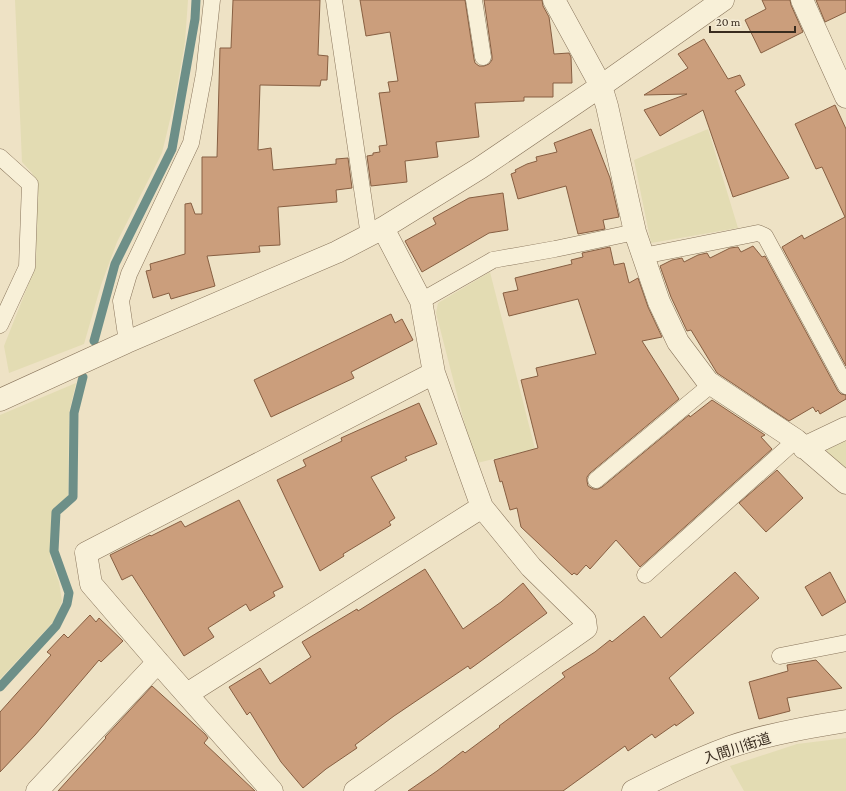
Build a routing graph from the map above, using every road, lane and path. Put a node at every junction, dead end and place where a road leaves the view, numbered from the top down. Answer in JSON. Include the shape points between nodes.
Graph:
{"nodes":[{"id":1,"x":212,"y":0,"type":"edge"},
{"id":2,"x":334,"y":0,"type":"edge"},
{"id":3,"x":474,"y":0,"type":"edge"},
{"id":4,"x":554,"y":0,"type":"edge"},
{"id":5,"x":723,"y":0,"type":"edge"},
{"id":6,"x":802,"y":0,"type":"edge"},
{"id":7,"x":483,"y":57,"type":"dead end"},
{"id":8,"x":601,"y":86,"type":"junction"},
{"id":9,"x":846,"y":97,"type":"edge"},
{"id":10,"x":0,"y":157,"type":"edge"},
{"id":11,"x":376,"y":232,"type":"junction"},
{"id":12,"x":635,"y":232,"type":"junction"},
{"id":13,"x":643,"y":256,"type":"junction"},
{"id":14,"x":421,"y":301,"type":"junction"},
{"id":15,"x":0,"y":325,"type":"edge"},
{"id":16,"x":127,"y":342,"type":"junction"},
{"id":17,"x":434,"y":373,"type":"junction"},
{"id":18,"x":712,"y":384,"type":"junction"},
{"id":19,"x":846,"y":386,"type":"edge"},
{"id":20,"x":0,"y":400,"type":"edge"},
{"id":21,"x":846,"y":428,"type":"edge"},
{"id":22,"x":800,"y":444,"type":"junction"},
{"id":23,"x":596,"y":480,"type":"dead end"},
{"id":24,"x":846,"y":483,"type":"edge"},
{"id":25,"x":482,"y":507,"type":"junction"},
{"id":26,"x":645,"y":575,"type":"dead end"},
{"id":27,"x":846,"y":643,"type":"edge"},
{"id":28,"x":780,"y":656,"type":"dead end"},
{"id":29,"x":158,"y":662,"type":"junction"},
{"id":30,"x":187,"y":694,"type":"junction"},
{"id":31,"x":846,"y":721,"type":"edge"},
{"id":32,"x":37,"y":791,"type":"edge"},
{"id":33,"x":272,"y":791,"type":"edge"},
{"id":34,"x":355,"y":791,"type":"edge"},
{"id":35,"x":633,"y":791,"type":"edge"}],
"edges":[{"from":1,"to":16,"type":"lane","via":[[204,74],[191,143],[134,261],[121,301]]},
{"from":2,"to":11,"type":"lane"},
{"from":3,"to":7,"type":"lane"},
{"from":4,"to":8,"type":"street"},
{"from":5,"to":8,"type":"street"},
{"from":6,"to":9,"type":"street"},
{"from":8,"to":11,"type":"street","via":[[480,168]]},
{"from":8,"to":12,"type":"street"},
{"from":10,"to":15,"type":"lane","via":[[30,184],[27,267]]},
{"from":11,"to":14,"type":"street"},
{"from":11,"to":16,"type":"street","via":[[337,252]]},
{"from":12,"to":13,"type":"street"},
{"from":12,"to":14,"type":"lane","via":[[493,260]]},
{"from":13,"to":18,"type":"street","via":[[659,302],[678,342]]},
{"from":13,"to":19,"type":"lane","via":[[758,233],[765,236]]},
{"from":14,"to":17,"type":"street"},
{"from":16,"to":20,"type":"street"},
{"from":17,"to":25,"type":"street"},
{"from":17,"to":29,"type":"street","via":[[86,553],[91,584]]},
{"from":18,"to":22,"type":"street"},
{"from":18,"to":23,"type":"lane"},
{"from":21,"to":22,"type":"street"},
{"from":22,"to":24,"type":"street"},
{"from":22,"to":26,"type":"lane"},
{"from":25,"to":30,"type":"street"},
{"from":25,"to":34,"type":"street","via":[[531,567],[585,620],[586,628]]},
{"from":27,"to":28,"type":"lane"},
{"from":29,"to":30,"type":"street"},
{"from":29,"to":32,"type":"street"},
{"from":30,"to":33,"type":"street"},
{"from":31,"to":35,"type":"street","name":"入間川街道","via":[[790,731],[730,747]]}]}
